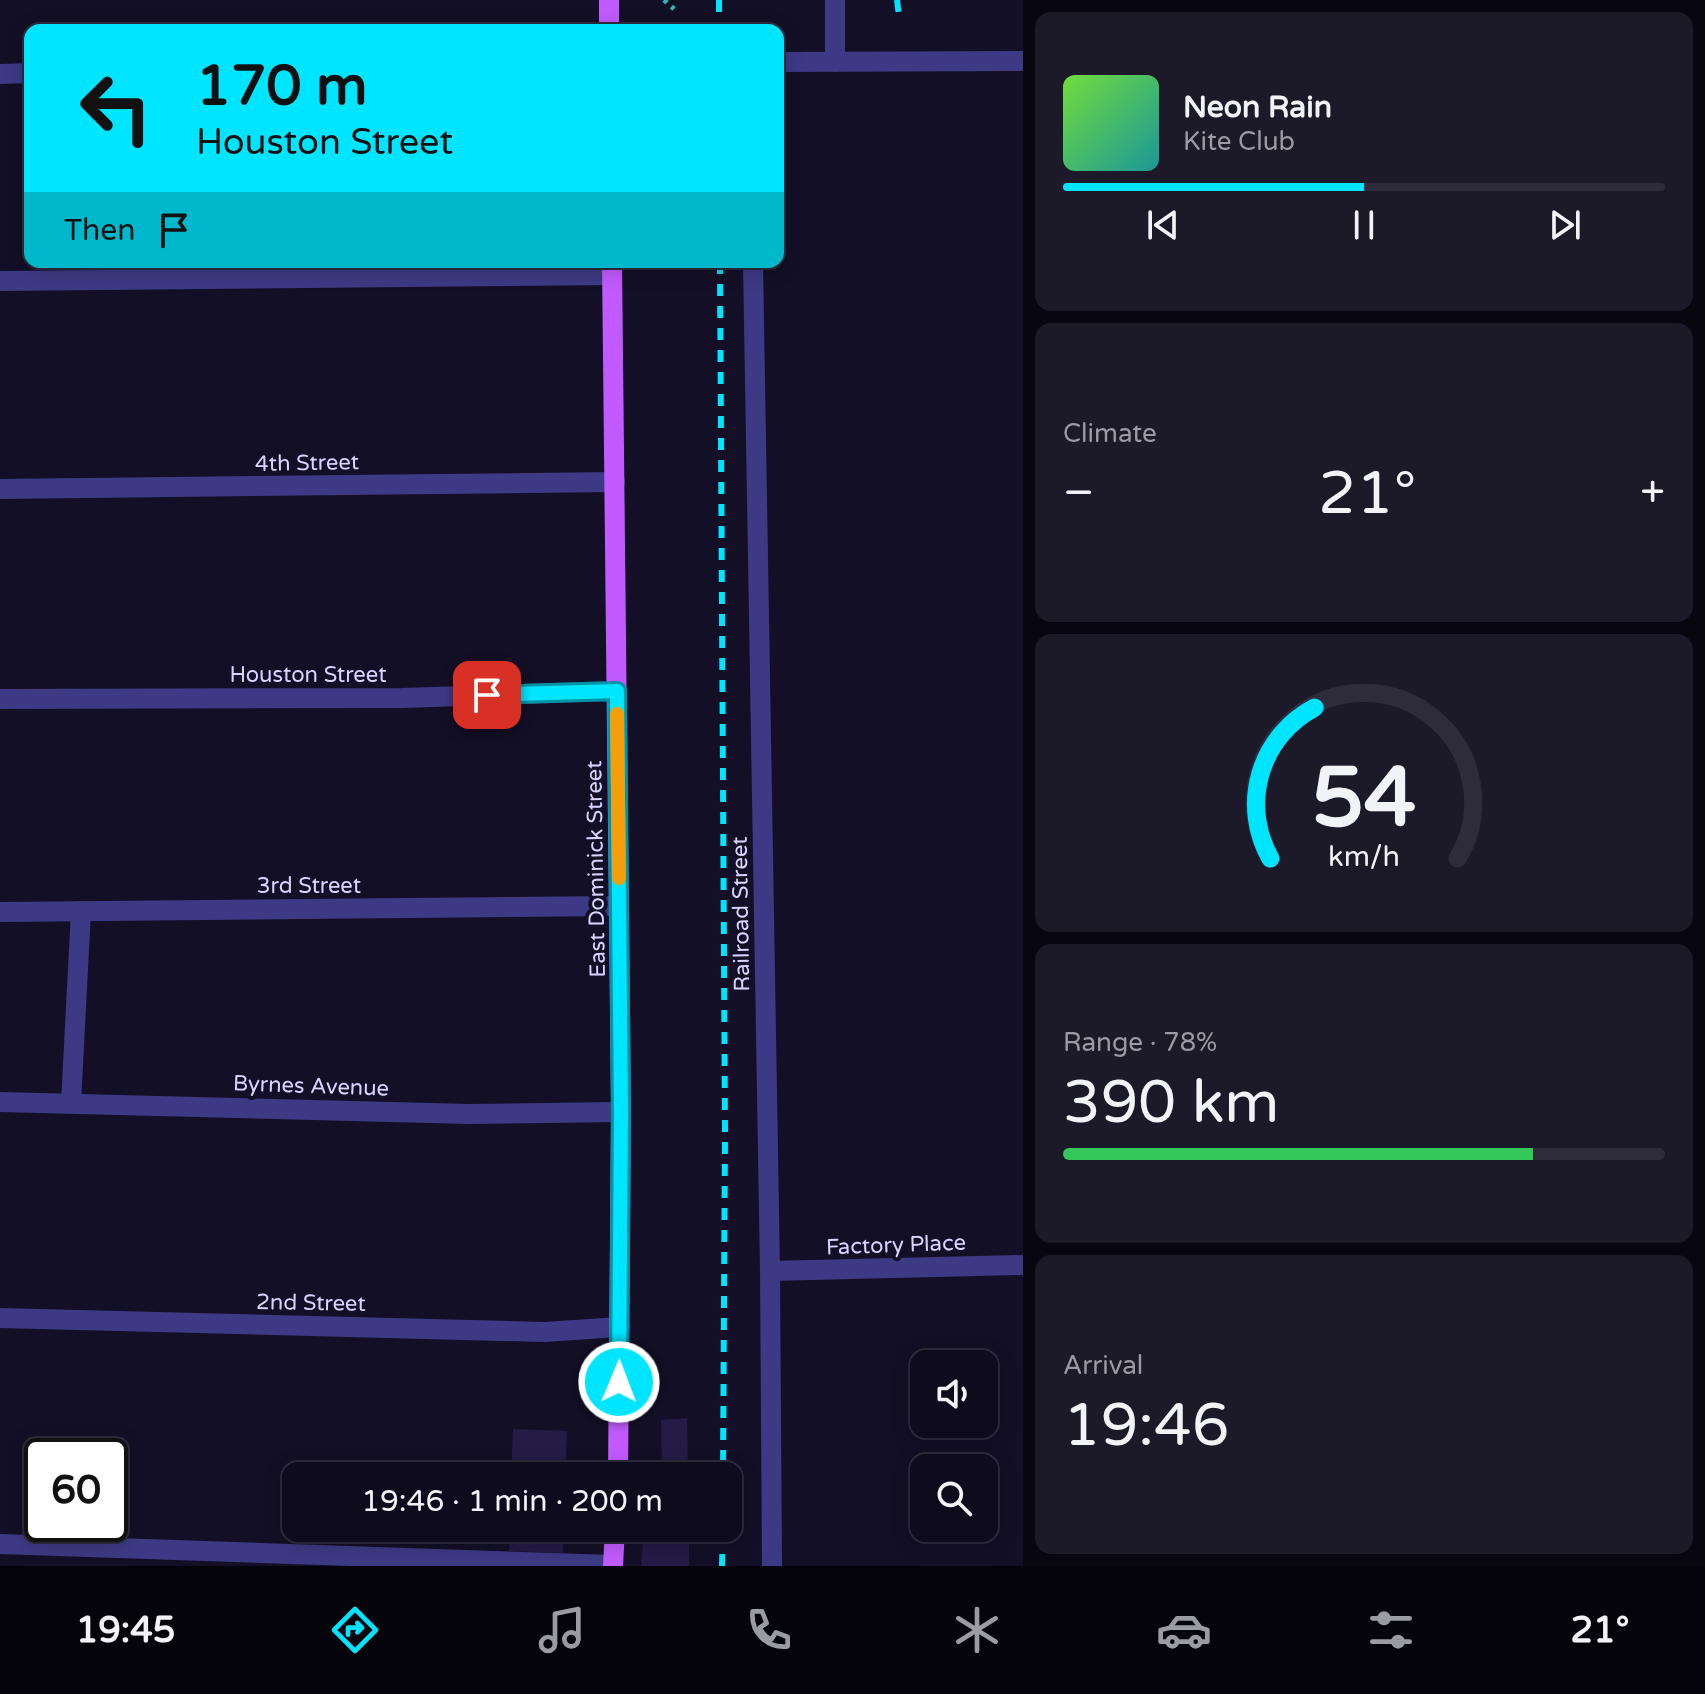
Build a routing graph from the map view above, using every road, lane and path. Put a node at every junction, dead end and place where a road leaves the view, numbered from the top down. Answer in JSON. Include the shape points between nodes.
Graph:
{"nodes":[{"id":1,"x":609,"y":0,"type":"edge"},
{"id":2,"x":664,"y":0,"type":"edge"},
{"id":3,"x":835,"y":0,"type":"edge"},
{"id":4,"x":674,"y":9,"type":"dead end"},
{"id":5,"x":609,"y":24,"type":"edge"},
{"id":6,"x":1023,"y":61,"type":"edge"},
{"id":7,"x":784,"y":62,"type":"edge"},
{"id":8,"x":835,"y":62,"type":"junction"},
{"id":9,"x":24,"y":73,"type":"edge"},
{"id":10,"x":0,"y":74,"type":"edge"},
{"id":11,"x":612,"y":268,"type":"edge"},
{"id":12,"x":753,"y":268,"type":"edge"},
{"id":13,"x":0,"y":281,"type":"edge"},
{"id":14,"x":615,"y":482,"type":"junction"},
{"id":15,"x":0,"y":489,"type":"edge"},
{"id":16,"x":617,"y":691,"type":"junction"},
{"id":17,"x":0,"y":699,"type":"edge"},
{"id":18,"x":619,"y":906,"type":"junction"},
{"id":19,"x":81,"y":911,"type":"junction"},
{"id":20,"x":0,"y":912,"type":"edge"},
{"id":21,"x":0,"y":1102,"type":"edge"},
{"id":22,"x":71,"y":1103,"type":"junction"},
{"id":23,"x":621,"y":1112,"type":"junction"},
{"id":24,"x":1023,"y":1265,"type":"edge"},
{"id":25,"x":770,"y":1271,"type":"junction"},
{"id":26,"x":0,"y":1318,"type":"edge"},
{"id":27,"x":620,"y":1327,"type":"junction"},
{"id":28,"x":618,"y":1462,"type":"edge"},
{"id":29,"x":614,"y":1542,"type":"edge"},
{"id":30,"x":0,"y":1544,"type":"edge"},
{"id":31,"x":613,"y":1566,"type":"edge"},
{"id":32,"x":772,"y":1566,"type":"edge"}],
"edges":[{"from":1,"to":5,"type":"main road"},
{"from":2,"to":4,"type":"path"},
{"from":3,"to":8,"type":"street"},
{"from":6,"to":8,"type":"street"},
{"from":7,"to":8,"type":"street"},
{"from":9,"to":10,"type":"street"},
{"from":11,"to":13,"type":"street"},
{"from":11,"to":14,"type":"main road","name":"East Dominick Street"},
{"from":12,"to":25,"type":"street","name":"Railroad Street"},
{"from":14,"to":15,"type":"street","name":"4th Street"},
{"from":14,"to":16,"type":"main road","name":"East Dominick Street"},
{"from":16,"to":17,"type":"street","name":"Houston Street","via":[[402,698]]},
{"from":16,"to":18,"type":"main road","name":"East Dominick Street"},
{"from":18,"to":19,"type":"street","name":"3rd Street"},
{"from":18,"to":23,"type":"main road","name":"East Dominick Street"},
{"from":19,"to":20,"type":"street","name":"3rd Street"},
{"from":19,"to":22,"type":"street"},
{"from":21,"to":22,"type":"street","name":"Byrnes Avenue"},
{"from":22,"to":23,"type":"street","name":"Byrnes Avenue","via":[[469,1114]]},
{"from":23,"to":27,"type":"main road","name":"East Dominick Street"},
{"from":24,"to":25,"type":"street","name":"Factory Place"},
{"from":25,"to":32,"type":"street","name":"Railroad Street"},
{"from":26,"to":27,"type":"street","name":"2nd Street","via":[[544,1332]]},
{"from":27,"to":28,"type":"main road","name":"East Dominick Street"},
{"from":29,"to":31,"type":"main road"},
{"from":30,"to":31,"type":"street"}]}
